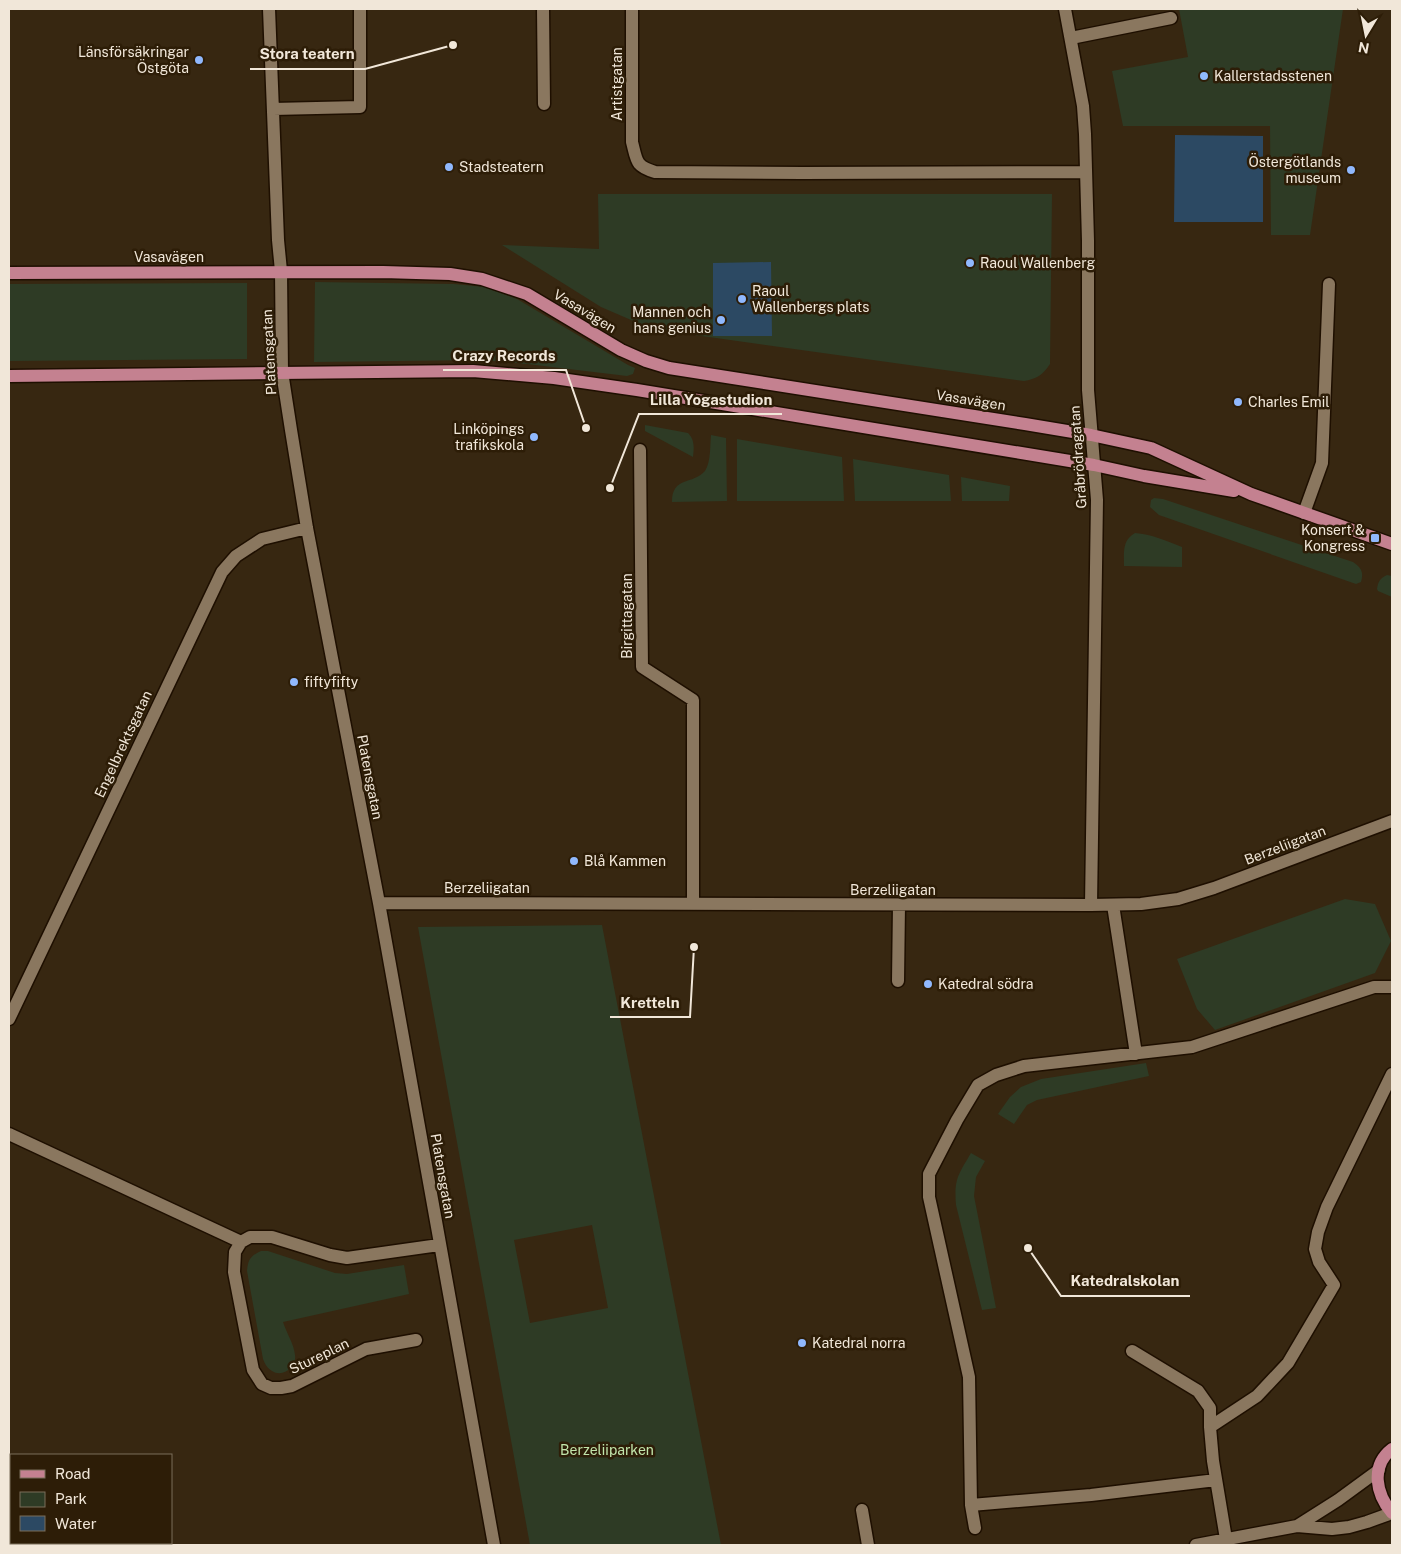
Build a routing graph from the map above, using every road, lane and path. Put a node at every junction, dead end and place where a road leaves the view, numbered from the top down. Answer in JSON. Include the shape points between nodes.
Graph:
{"nodes":[{"id":1,"x":269,"y":9,"type":"edge"},
{"id":2,"x":360,"y":9,"type":"edge"},
{"id":3,"x":543,"y":9,"type":"edge"},
{"id":4,"x":632,"y":9,"type":"edge"},
{"id":5,"x":1065,"y":9,"type":"edge"},
{"id":6,"x":1171,"y":18,"type":"dead end"},
{"id":7,"x":1071,"y":38,"type":"junction"},
{"id":8,"x":544,"y":104,"type":"dead end"},
{"id":9,"x":272,"y":109,"type":"junction"},
{"id":10,"x":1086,"y":172,"type":"junction"},
{"id":11,"x":281,"y":271,"type":"junction"},
{"id":12,"x":9,"y":273,"type":"edge"},
{"id":13,"x":1329,"y":284,"type":"dead end"},
{"id":14,"x":282,"y":372,"type":"junction"},
{"id":15,"x":9,"y":376,"type":"edge"},
{"id":16,"x":1091,"y":435,"type":"junction"},
{"id":17,"x":640,"y":450,"type":"dead end"},
{"id":18,"x":1094,"y":465,"type":"junction"},
{"id":19,"x":1251,"y":494,"type":"junction"},
{"id":20,"x":1304,"y":512,"type":"junction"},
{"id":21,"x":307,"y":528,"type":"junction"},
{"id":22,"x":1392,"y":544,"type":"edge"},
{"id":23,"x":1392,"y":821,"type":"edge"},
{"id":24,"x":379,"y":903,"type":"junction"},
{"id":25,"x":693,"y":904,"type":"junction"},
{"id":26,"x":899,"y":905,"type":"junction"},
{"id":27,"x":1113,"y":905,"type":"junction"},
{"id":28,"x":1091,"y":906,"type":"junction"},
{"id":29,"x":898,"y":981,"type":"dead end"},
{"id":30,"x":1392,"y":987,"type":"edge"},
{"id":31,"x":9,"y":1019,"type":"edge"},
{"id":32,"x":1136,"y":1054,"type":"junction"},
{"id":33,"x":1392,"y":1074,"type":"edge"},
{"id":34,"x":9,"y":1134,"type":"edge"},
{"id":35,"x":240,"y":1242,"type":"junction"},
{"id":36,"x":439,"y":1244,"type":"junction"},
{"id":37,"x":416,"y":1340,"type":"dead end"},
{"id":38,"x":1132,"y":1351,"type":"dead end"},
{"id":39,"x":1210,"y":1428,"type":"junction"},
{"id":40,"x":1391,"y":1448,"type":"edge"},
{"id":41,"x":1379,"y":1470,"type":"junction"},
{"id":42,"x":1216,"y":1480,"type":"junction"},
{"id":43,"x":971,"y":1505,"type":"junction"},
{"id":44,"x":862,"y":1510,"type":"dead end"},
{"id":45,"x":1392,"y":1513,"type":"edge"},
{"id":46,"x":1298,"y":1526,"type":"junction"},
{"id":47,"x":975,"y":1528,"type":"dead end"},
{"id":48,"x":1226,"y":1539,"type":"junction"},
{"id":49,"x":494,"y":1545,"type":"edge"},
{"id":50,"x":868,"y":1545,"type":"edge"},
{"id":51,"x":1196,"y":1545,"type":"edge"}],
"edges":[{"from":1,"to":9,"type":"street","name":"Platensgatan"},
{"from":2,"to":9,"type":"street","via":[[360,107]]},
{"from":3,"to":8,"type":"street"},
{"from":4,"to":10,"type":"street","name":"Artistgatan","via":[[632,142],[636,160],[642,168],[656,172]]},
{"from":5,"to":7,"type":"street","name":"Gråbrödragatan"},
{"from":6,"to":7,"type":"street"},
{"from":7,"to":10,"type":"street","name":"Gråbrödragatan","via":[[1083,106]]},
{"from":9,"to":11,"type":"street","name":"Platensgatan"},
{"from":10,"to":16,"type":"street","name":"Gråbrödragatan"},
{"from":11,"to":12,"type":"main road","name":"Vasavägen"},
{"from":11,"to":14,"type":"street","name":"Platensgatan"},
{"from":11,"to":16,"type":"main road","name":"Vasavägen","via":[[431,273],[482,278],[527,294],[621,350],[669,368]]},
{"from":13,"to":20,"type":"street","via":[[1322,463]]},
{"from":14,"to":15,"type":"main road","name":"Vasavägen"},
{"from":14,"to":18,"type":"main road","name":"Vasavägen","via":[[473,371],[554,378]]},
{"from":14,"to":21,"type":"street","name":"Platensgatan"},
{"from":16,"to":18,"type":"street","name":"Gråbrödragatan"},
{"from":16,"to":19,"type":"main road","name":"Vasavägen","via":[[1151,448]]},
{"from":17,"to":25,"type":"street","name":"Birgittagatan","via":[[642,668],[692,700]]},
{"from":18,"to":19,"type":"main road","name":"Vasavägen"},
{"from":18,"to":28,"type":"street","name":"Gråbrödragatan","via":[[1097,508]]},
{"from":19,"to":20,"type":"main road","name":"Vasavägen"},
{"from":20,"to":22,"type":"main road","name":"Vasavägen"},
{"from":21,"to":24,"type":"street","name":"Platensgatan"},
{"from":21,"to":31,"type":"street","name":"Engelbrektsgatan","via":[[262,539],[236,556],[222,572]]},
{"from":23,"to":27,"type":"street","name":"Berzeliigatan","via":[[1178,899]]},
{"from":24,"to":25,"type":"street","name":"Berzeliigatan"},
{"from":24,"to":36,"type":"street","name":"Platensgatan"},
{"from":25,"to":26,"type":"street","name":"Berzeliigatan"},
{"from":26,"to":28,"type":"street","name":"Berzeliigatan"},
{"from":26,"to":29,"type":"street"},
{"from":27,"to":28,"type":"street","name":"Berzeliigatan"},
{"from":27,"to":32,"type":"street"},
{"from":30,"to":32,"type":"street","via":[[1374,987],[1192,1047]]},
{"from":32,"to":43,"type":"street","via":[[1024,1066],[978,1085],[929,1174],[929,1197],[969,1377]]},
{"from":33,"to":39,"type":"street","via":[[1318,1232],[1315,1249],[1319,1262],[1334,1285],[1288,1363],[1257,1396]]},
{"from":34,"to":35,"type":"street"},
{"from":35,"to":36,"type":"street","via":[[250,1236],[272,1237],[347,1258]]},
{"from":35,"to":37,"type":"street","name":"Stureplan","via":[[235,1252],[234,1272],[253,1370],[262,1384],[271,1388],[292,1386],[366,1349]]},
{"from":36,"to":49,"type":"street","name":"Platensgatan"},
{"from":38,"to":39,"type":"street","via":[[1198,1391],[1210,1408]]},
{"from":39,"to":42,"type":"street"},
{"from":40,"to":41,"type":"main road"},
{"from":41,"to":45,"type":"main road","via":[[1379,1493]]},
{"from":41,"to":46,"type":"street"},
{"from":42,"to":43,"type":"street"},
{"from":42,"to":48,"type":"street"},
{"from":43,"to":47,"type":"street"},
{"from":44,"to":50,"type":"street"},
{"from":45,"to":46,"type":"street","via":[[1349,1527]]},
{"from":46,"to":48,"type":"street"},
{"from":48,"to":51,"type":"street"}]}
